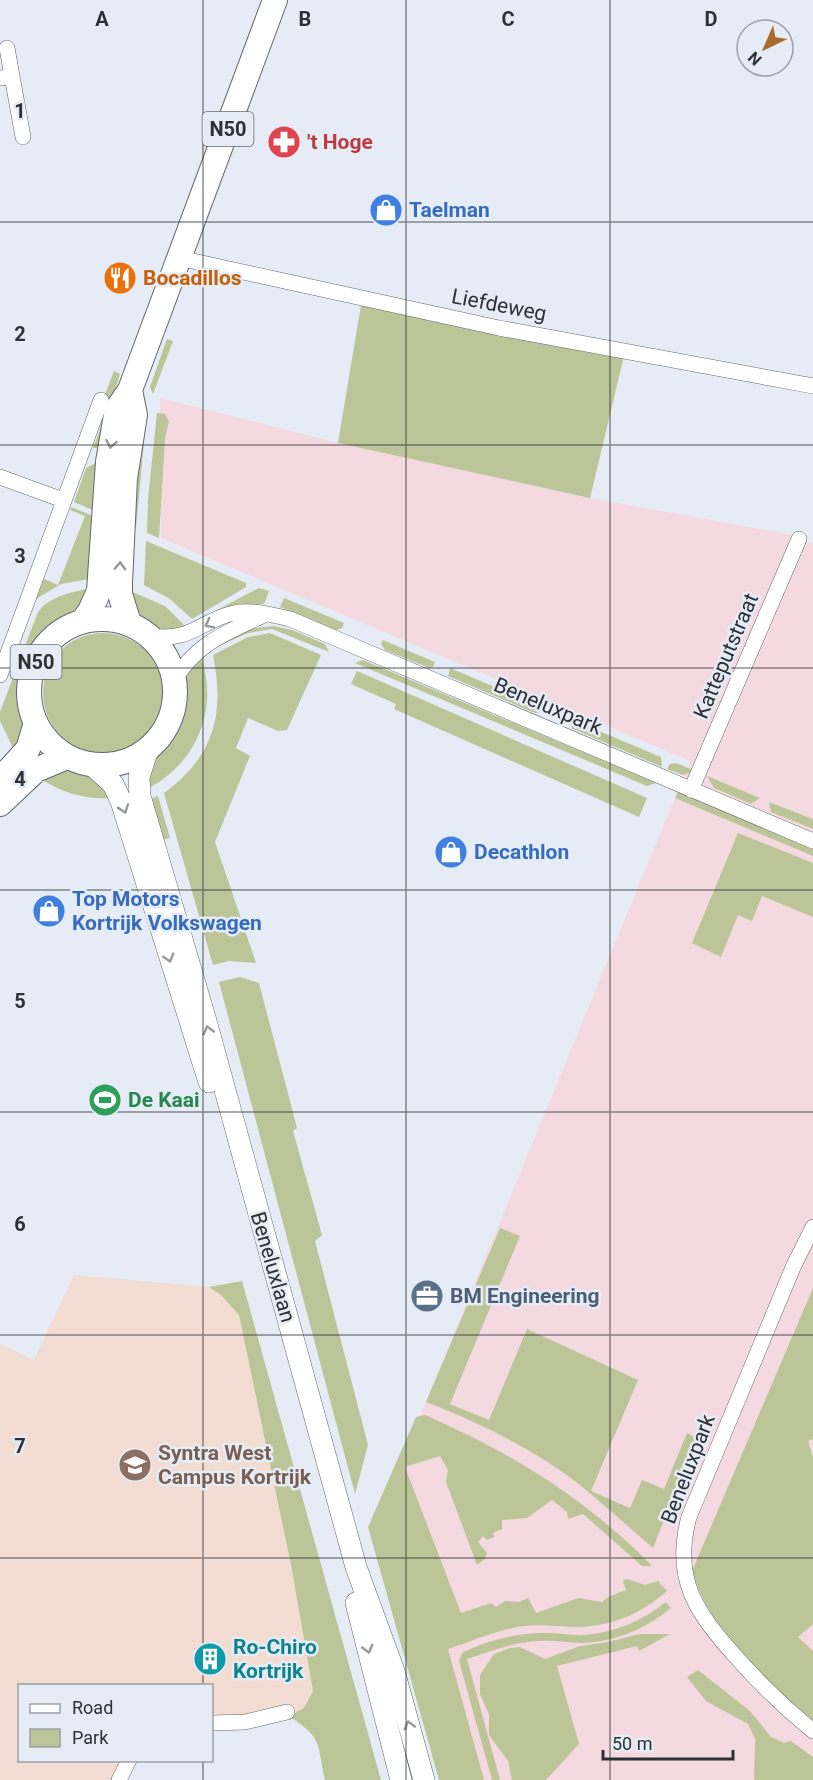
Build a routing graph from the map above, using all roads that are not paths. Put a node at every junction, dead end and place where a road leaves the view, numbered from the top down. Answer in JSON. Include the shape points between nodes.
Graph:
{"nodes":[{"id":1,"x":275,"y":0,"type":"edge"},
{"id":2,"x":7,"y":48,"type":"dead end"},
{"id":3,"x":6,"y":77,"type":"edge"},
{"id":4,"x":23,"y":137,"type":"dead end"},
{"id":5,"x":179,"y":258,"type":"junction"},
{"id":6,"x":813,"y":386,"type":"edge"},
{"id":7,"x":130,"y":390,"type":"junction"},
{"id":8,"x":101,"y":400,"type":"dead end"},
{"id":9,"x":0,"y":477,"type":"edge"},
{"id":10,"x":63,"y":500,"type":"junction"},
{"id":11,"x":799,"y":539,"type":"dead end"},
{"id":12,"x":264,"y":615,"type":"junction"},
{"id":13,"x":83,"y":621,"type":"junction"},
{"id":14,"x":129,"y":623,"type":"junction"},
{"id":15,"x":150,"y":636,"type":"junction"},
{"id":16,"x":0,"y":675,"type":"edge"},
{"id":17,"x":174,"y":680,"type":"junction"},
{"id":18,"x":36,"y":723,"type":"junction"},
{"id":19,"x":147,"y":752,"type":"junction"},
{"id":20,"x":67,"y":757,"type":"junction"},
{"id":21,"x":93,"y":766,"type":"junction"},
{"id":22,"x":0,"y":780,"type":"edge"},
{"id":23,"x":691,"y":790,"type":"junction"},
{"id":24,"x":0,"y":804,"type":"edge"},
{"id":25,"x":813,"y":841,"type":"edge"},
{"id":26,"x":813,"y":1227,"type":"edge"},
{"id":27,"x":287,"y":1712,"type":"dead end"},
{"id":28,"x":213,"y":1723,"type":"edge"},
{"id":29,"x":813,"y":1731,"type":"edge"},
{"id":30,"x":128,"y":1762,"type":"edge"},
{"id":31,"x":119,"y":1780,"type":"edge"},
{"id":32,"x":401,"y":1780,"type":"edge"},
{"id":33,"x":424,"y":1780,"type":"edge"}],
"edges":[{"from":1,"to":5,"type":"main road","number":"N50"},
{"from":2,"to":3,"type":"street"},
{"from":3,"to":4,"type":"street"},
{"from":5,"to":6,"type":"street","name":"Liefdeweg","via":[[499,328]]},
{"from":5,"to":7,"type":"main road","number":"N50"},
{"from":7,"to":13,"type":"main road","number":"N50","one_way":true,"via":[[117,409],[108,462],[99,591]]},
{"from":14,"to":7,"type":"main road","number":"N50","one_way":true,"via":[[120,583],[125,478],[135,415]]},
{"from":8,"to":10,"type":"street"},
{"from":9,"to":10,"type":"street"},
{"from":10,"to":16,"type":"street"},
{"from":11,"to":23,"type":"street","name":"Katteputstraat"},
{"from":12,"to":15,"type":"street","name":"Beneluxpark","one_way":true,"via":[[246,611],[184,636]]},
{"from":12,"to":17,"type":"street","via":[[195,651]]},
{"from":12,"to":23,"type":"street","name":"Beneluxpark","via":[[290,619]]},
{"from":13,"to":14,"type":"main road"},
{"from":13,"to":18,"type":"main road","number":"N50","via":[[54,638],[33,668],[29,692]]},
{"from":14,"to":15,"type":"main road"},
{"from":15,"to":17,"type":"main road","via":[[165,655]]},
{"from":17,"to":19,"type":"main road","via":[[171,717]]},
{"from":18,"to":20,"type":"main road","number":"N50"},
{"from":18,"to":22,"type":"main road","via":[[28,749]]},
{"from":19,"to":21,"type":"main road","number":"N50","via":[[112,765]]},
{"from":33,"to":19,"type":"main road","name":"Beneluxlaan","one_way":true,"via":[[393,1671],[356,1567],[140,796],[139,777]]},
{"from":20,"to":21,"type":"main road","number":"N50"},
{"from":20,"to":24,"type":"main road","via":[[36,770]]},
{"from":21,"to":32,"type":"main road","name":"Beneluxlaan","one_way":true,"via":[[113,784],[121,801],[209,1082],[371,1657]]},
{"from":23,"to":25,"type":"street","name":"Beneluxpark"},
{"from":26,"to":29,"type":"street","name":"Beneluxpark","via":[[688,1517],[683,1549],[686,1580],[705,1622],[758,1682]]},
{"from":27,"to":28,"type":"street","via":[[245,1722]]},
{"from":30,"to":31,"type":"street"}]}
